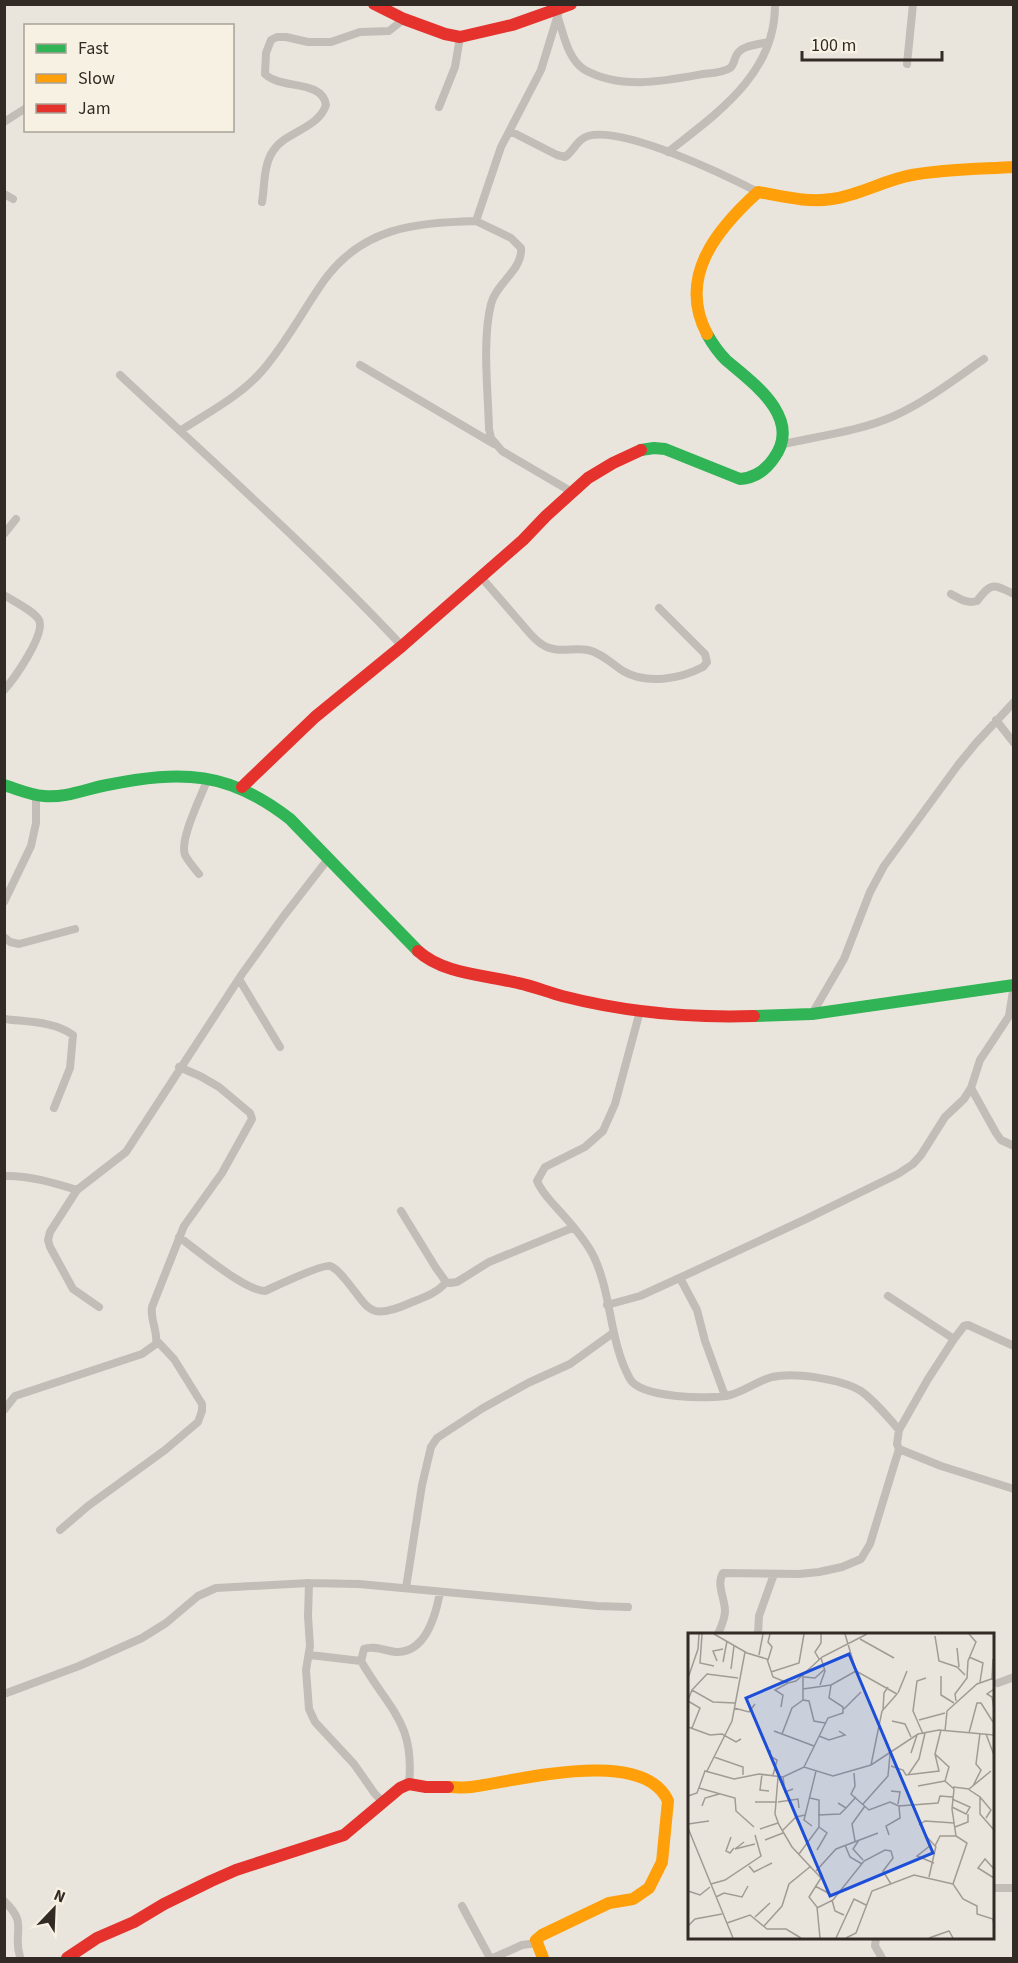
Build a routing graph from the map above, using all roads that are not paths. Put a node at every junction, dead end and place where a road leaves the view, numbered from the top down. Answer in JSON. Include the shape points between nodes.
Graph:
{"nodes":[{"id":1,"x":374,"y":4,"type":"edge"},
{"id":2,"x":775,"y":4,"type":"edge"},
{"id":3,"x":913,"y":4,"type":"edge"},
{"id":4,"x":563,"y":10,"type":"edge"},
{"id":5,"x":404,"y":19,"type":"junction"},
{"id":6,"x":460,"y":36,"type":"junction"},
{"id":7,"x":768,"y":42,"type":"junction"},
{"id":8,"x":907,"y":64,"type":"dead end"},
{"id":9,"x":439,"y":107,"type":"dead end"},
{"id":10,"x":24,"y":109,"type":"edge"},
{"id":11,"x":4,"y":122,"type":"edge"},
{"id":12,"x":510,"y":131,"type":"junction"},
{"id":13,"x":668,"y":152,"type":"junction"},
{"id":14,"x":1014,"y":167,"type":"edge"},
{"id":15,"x":758,"y":192,"type":"junction"},
{"id":16,"x":262,"y":202,"type":"dead end"},
{"id":17,"x":476,"y":221,"type":"junction"},
{"id":18,"x":984,"y":359,"type":"dead end"},
{"id":19,"x":360,"y":365,"type":"dead end"},
{"id":20,"x":120,"y":375,"type":"dead end"},
{"id":21,"x":180,"y":431,"type":"junction"},
{"id":22,"x":494,"y":444,"type":"junction"},
{"id":23,"x":783,"y":444,"type":"junction"},
{"id":24,"x":572,"y":492,"type":"junction"},
{"id":25,"x":16,"y":519,"type":"dead end"},
{"id":26,"x":4,"y":534,"type":"edge"},
{"id":27,"x":481,"y":577,"type":"junction"},
{"id":28,"x":951,"y":594,"type":"dead end"},
{"id":29,"x":1014,"y":594,"type":"edge"},
{"id":30,"x":4,"y":595,"type":"edge"},
{"id":31,"x":660,"y":608,"type":"dead end"},
{"id":32,"x":402,"y":646,"type":"junction"},
{"id":33,"x":4,"y":690,"type":"edge"},
{"id":34,"x":1014,"y":702,"type":"edge"},
{"id":35,"x":996,"y":720,"type":"junction"},
{"id":36,"x":1014,"y":743,"type":"edge"},
{"id":37,"x":208,"y":778,"type":"junction"},
{"id":38,"x":4,"y":785,"type":"edge"},
{"id":39,"x":242,"y":787,"type":"junction"},
{"id":40,"x":36,"y":795,"type":"junction"},
{"id":41,"x":328,"y":859,"type":"junction"},
{"id":42,"x":199,"y":874,"type":"dead end"},
{"id":43,"x":4,"y":902,"type":"edge"},
{"id":44,"x":75,"y":929,"type":"dead end"},
{"id":45,"x":4,"y":937,"type":"edge"},
{"id":46,"x":238,"y":979,"type":"junction"},
{"id":47,"x":1014,"y":985,"type":"edge"},
{"id":48,"x":640,"y":1011,"type":"junction"},
{"id":49,"x":812,"y":1014,"type":"junction"},
{"id":50,"x":4,"y":1019,"type":"edge"},
{"id":51,"x":280,"y":1047,"type":"dead end"},
{"id":52,"x":179,"y":1067,"type":"junction"},
{"id":53,"x":971,"y":1088,"type":"junction"},
{"id":54,"x":54,"y":1108,"type":"dead end"},
{"id":55,"x":1014,"y":1146,"type":"edge"},
{"id":56,"x":4,"y":1176,"type":"edge"},
{"id":57,"x":77,"y":1190,"type":"junction"},
{"id":58,"x":401,"y":1211,"type":"dead end"},
{"id":59,"x":572,"y":1228,"type":"junction"},
{"id":60,"x":179,"y":1237,"type":"junction"},
{"id":61,"x":680,"y":1278,"type":"junction"},
{"id":62,"x":446,"y":1282,"type":"junction"},
{"id":63,"x":888,"y":1296,"type":"dead end"},
{"id":64,"x":607,"y":1305,"type":"junction"},
{"id":65,"x":99,"y":1307,"type":"dead end"},
{"id":66,"x":613,"y":1333,"type":"junction"},
{"id":67,"x":954,"y":1339,"type":"junction"},
{"id":68,"x":157,"y":1341,"type":"junction"},
{"id":69,"x":1014,"y":1346,"type":"edge"},
{"id":70,"x":725,"y":1396,"type":"junction"},
{"id":71,"x":4,"y":1410,"type":"edge"},
{"id":72,"x":899,"y":1430,"type":"junction"},
{"id":73,"x":899,"y":1449,"type":"junction"},
{"id":74,"x":1014,"y":1489,"type":"edge"},
{"id":75,"x":60,"y":1530,"type":"dead end"},
{"id":76,"x":774,"y":1574,"type":"junction"},
{"id":77,"x":309,"y":1583,"type":"junction"},
{"id":78,"x":406,"y":1588,"type":"junction"},
{"id":79,"x":440,"y":1592,"type":"junction"},
{"id":80,"x":628,"y":1606,"type":"dead end"},
{"id":81,"x":719,"y":1633,"type":"edge"},
{"id":82,"x":758,"y":1633,"type":"edge"},
{"id":83,"x":310,"y":1655,"type":"junction"},
{"id":84,"x":361,"y":1661,"type":"junction"},
{"id":85,"x":1014,"y":1677,"type":"edge"},
{"id":86,"x":998,"y":1683,"type":"dead end"},
{"id":87,"x":4,"y":1694,"type":"edge"},
{"id":88,"x":409,"y":1784,"type":"junction"},
{"id":89,"x":384,"y":1803,"type":"junction"},
{"id":90,"x":994,"y":1888,"type":"edge"},
{"id":91,"x":1014,"y":1888,"type":"edge"},
{"id":92,"x":4,"y":1901,"type":"edge"},
{"id":93,"x":462,"y":1906,"type":"dead end"},
{"id":94,"x":876,"y":1939,"type":"edge"},
{"id":95,"x":537,"y":1943,"type":"junction"},
{"id":96,"x":20,"y":1957,"type":"edge"},
{"id":97,"x":67,"y":1959,"type":"edge"},
{"id":98,"x":491,"y":1959,"type":"edge"},
{"id":99,"x":543,"y":1959,"type":"edge"},
{"id":100,"x":882,"y":1959,"type":"edge"}],
"edges":[{"from":1,"to":5,"type":"street"},
{"from":2,"to":7,"type":"street"},
{"from":3,"to":8,"type":"street"},
{"from":4,"to":6,"type":"street"},
{"from":4,"to":7,"type":"street","via":[[569,50],[576,62],[602,76],[624,81],[648,83],[723,71],[732,65],[740,50]]},
{"from":4,"to":12,"type":"street","via":[[541,70]]},
{"from":5,"to":6,"type":"street"},
{"from":5,"to":16,"type":"street","via":[[389,31],[360,32],[332,42],[285,37],[271,40],[265,74],[273,80],[319,92],[326,105],[319,118],[272,152]]},
{"from":6,"to":9,"type":"street","via":[[455,67]]},
{"from":7,"to":13,"type":"street","via":[[764,55],[726,106]]},
{"from":10,"to":11,"type":"street"},
{"from":12,"to":13,"type":"street","via":[[564,157],[580,140],[591,135],[615,136]]},
{"from":12,"to":17,"type":"street"},
{"from":13,"to":15,"type":"street"},
{"from":14,"to":15,"type":"street","via":[[909,175],[827,200]]},
{"from":15,"to":23,"type":"street","via":[[743,204],[711,245],[697,277],[696,295],[698,314],[707,334],[725,359],[764,393],[782,427]]},
{"from":17,"to":21,"type":"street","via":[[416,224],[375,237],[351,252],[324,280],[261,372]]},
{"from":17,"to":22,"type":"street","via":[[511,238],[521,248],[520,261],[494,295],[487,330],[489,429]]},
{"from":18,"to":23,"type":"street","via":[[893,416]]},
{"from":19,"to":22,"type":"street"},
{"from":20,"to":21,"type":"street"},
{"from":21,"to":32,"type":"street","via":[[361,602]]},
{"from":22,"to":24,"type":"street"},
{"from":23,"to":24,"type":"street","via":[[761,473],[747,479],[665,449],[643,449],[588,478]]},
{"from":24,"to":27,"type":"street"},
{"from":25,"to":26,"type":"street"},
{"from":27,"to":31,"type":"street","via":[[541,644],[550,649],[598,653],[640,679],[662,679],[703,667],[707,662],[705,654]]},
{"from":27,"to":32,"type":"street"},
{"from":28,"to":29,"type":"street","via":[[972,603],[993,586]]},
{"from":30,"to":33,"type":"street","via":[[40,623],[25,660]]},
{"from":32,"to":39,"type":"street","via":[[315,717]]},
{"from":34,"to":35,"type":"street"},
{"from":35,"to":36,"type":"street"},
{"from":35,"to":49,"type":"street","via":[[936,792],[884,866],[844,959]]},
{"from":37,"to":39,"type":"street"},
{"from":37,"to":40,"type":"street","via":[[134,779],[62,795]]},
{"from":37,"to":42,"type":"street","via":[[184,836],[185,855]]},
{"from":38,"to":40,"type":"street"},
{"from":39,"to":41,"type":"street","via":[[275,806]]},
{"from":40,"to":43,"type":"street","via":[[31,846]]},
{"from":41,"to":46,"type":"street"},
{"from":41,"to":48,"type":"street","via":[[427,958],[453,969]]},
{"from":44,"to":45,"type":"street","via":[[19,944]]},
{"from":46,"to":51,"type":"street"},
{"from":46,"to":52,"type":"street"},
{"from":47,"to":49,"type":"street"},
{"from":47,"to":53,"type":"street","via":[[1009,1016],[980,1060]]},
{"from":48,"to":49,"type":"street","via":[[713,1017]]},
{"from":48,"to":59,"type":"street","via":[[615,1104],[603,1131],[585,1147],[545,1167],[537,1180]]},
{"from":50,"to":54,"type":"street","via":[[42,1023],[73,1035],[70,1068]]},
{"from":52,"to":57,"type":"street","via":[[126,1152]]},
{"from":52,"to":60,"type":"street","via":[[219,1087],[252,1119]]},
{"from":53,"to":55,"type":"street","via":[[1001,1140]]},
{"from":53,"to":61,"type":"street","via":[[945,1117],[921,1155],[905,1169]]},
{"from":56,"to":57,"type":"street"},
{"from":57,"to":65,"type":"street","via":[[48,1240],[73,1289]]},
{"from":58,"to":62,"type":"street"},
{"from":59,"to":62,"type":"street","via":[[489,1262],[457,1282]]},
{"from":59,"to":64,"type":"street","via":[[595,1258]]},
{"from":60,"to":62,"type":"street","via":[[260,1291],[321,1266],[332,1267],[364,1305],[379,1313],[436,1291]]},
{"from":60,"to":68,"type":"street","via":[[152,1307]]},
{"from":61,"to":64,"type":"street","via":[[640,1296]]},
{"from":61,"to":70,"type":"street","via":[[697,1310]]},
{"from":63,"to":67,"type":"street"},
{"from":64,"to":66,"type":"street"},
{"from":66,"to":70,"type":"street","via":[[637,1387],[694,1397]]},
{"from":66,"to":78,"type":"street","via":[[570,1364],[483,1408],[437,1438],[422,1485]]},
{"from":67,"to":69,"type":"street","via":[[968,1325]]},
{"from":67,"to":72,"type":"street"},
{"from":68,"to":71,"type":"street","via":[[142,1354],[15,1396]]},
{"from":68,"to":75,"type":"street","via":[[174,1359],[202,1404],[198,1422]]},
{"from":70,"to":72,"type":"street","via":[[786,1375],[837,1382],[862,1392]]},
{"from":72,"to":73,"type":"street"},
{"from":73,"to":74,"type":"street"},
{"from":73,"to":76,"type":"street","via":[[870,1544],[861,1559],[819,1572]]},
{"from":76,"to":81,"type":"street","via":[[720,1576],[725,1611]]},
{"from":76,"to":82,"type":"street","via":[[759,1616]]},
{"from":77,"to":78,"type":"street"},
{"from":77,"to":83,"type":"street"},
{"from":77,"to":87,"type":"street","via":[[216,1588],[198,1596],[142,1638]]},
{"from":78,"to":79,"type":"street"},
{"from":79,"to":80,"type":"street"},
{"from":79,"to":84,"type":"street","via":[[423,1639],[399,1652],[369,1647],[364,1649]]},
{"from":83,"to":84,"type":"street"},
{"from":83,"to":89,"type":"street","via":[[306,1670],[312,1716]]},
{"from":84,"to":88,"type":"street","via":[[404,1729],[411,1765]]},
{"from":85,"to":86,"type":"street"},
{"from":88,"to":89,"type":"street"},
{"from":88,"to":95,"type":"street","via":[[469,1787],[600,1770],[629,1774],[664,1792],[668,1801],[662,1862],[650,1888],[633,1899],[609,1903],[553,1929],[539,1937]]},
{"from":89,"to":97,"type":"street","via":[[344,1835],[211,1881],[97,1938]]},
{"from":90,"to":91,"type":"street"},
{"from":92,"to":96,"type":"street","via":[[19,1920],[16,1944]]},
{"from":93,"to":98,"type":"street"},
{"from":94,"to":100,"type":"street"},
{"from":95,"to":98,"type":"street","via":[[522,1945]]},
{"from":95,"to":99,"type":"street"}]}
